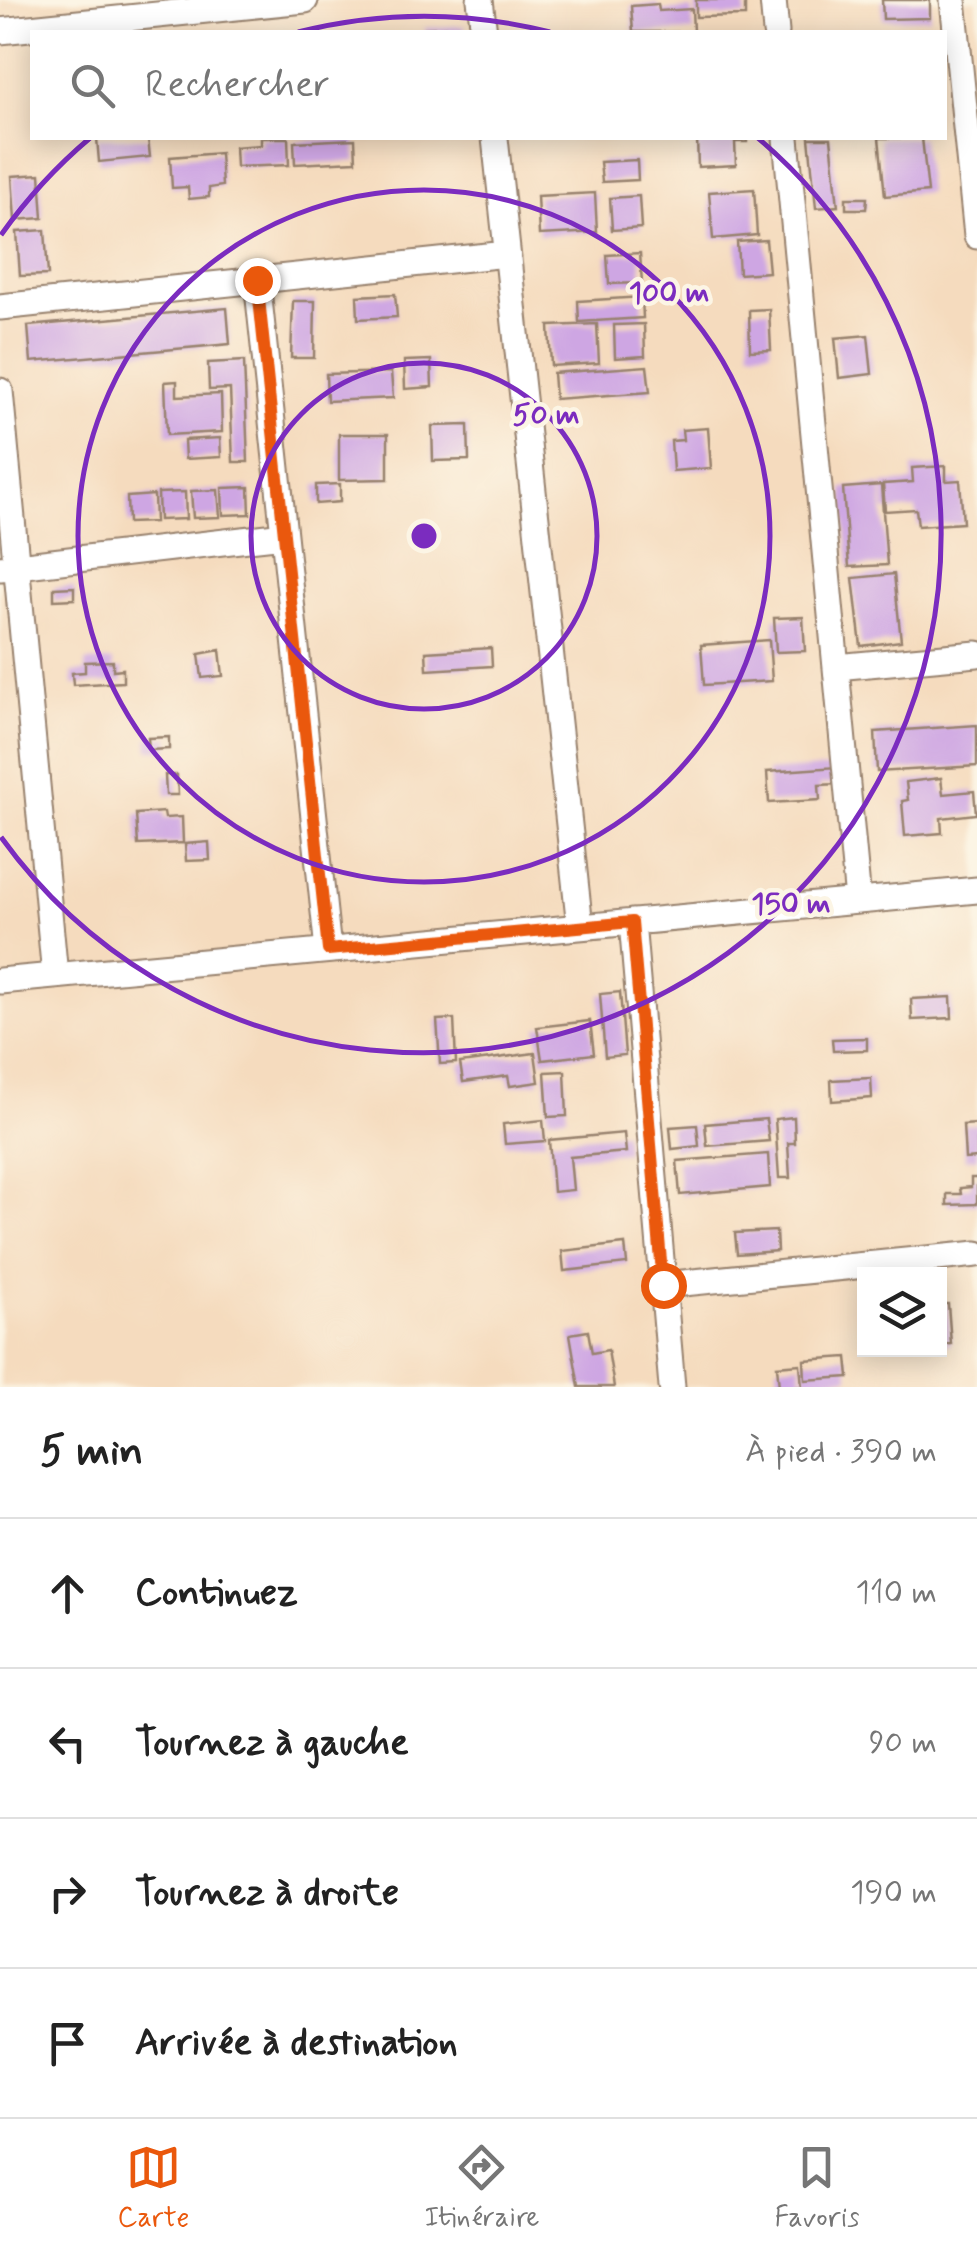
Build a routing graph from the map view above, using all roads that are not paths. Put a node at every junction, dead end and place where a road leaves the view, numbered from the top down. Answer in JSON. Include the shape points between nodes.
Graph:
{"nodes":[{"id":1,"x":305,"y":0,"type":"edge"},
{"id":2,"x":480,"y":0,"type":"edge"},
{"id":3,"x":772,"y":0,"type":"edge"},
{"id":4,"x":953,"y":0,"type":"edge"},
{"id":5,"x":484,"y":30,"type":"edge"},
{"id":6,"x":776,"y":30,"type":"edge"},
{"id":7,"x":0,"y":31,"type":"edge"},
{"id":8,"x":495,"y":140,"type":"edge"},
{"id":9,"x":786,"y":140,"type":"edge"},
{"id":10,"x":977,"y":236,"type":"edge"},
{"id":11,"x":507,"y":254,"type":"junction"},
{"id":12,"x":257,"y":280,"type":"junction"},
{"id":13,"x":0,"y":307,"type":"edge"},
{"id":14,"x":0,"y":391,"type":"edge"},
{"id":15,"x":284,"y":535,"type":"junction"},
{"id":16,"x":8,"y":567,"type":"edge"},
{"id":17,"x":977,"y":654,"type":"edge"},
{"id":18,"x":836,"y":668,"type":"junction"},
{"id":19,"x":977,"y":890,"type":"edge"},
{"id":20,"x":858,"y":901,"type":"junction"},
{"id":21,"x":632,"y":922,"type":"junction"},
{"id":22,"x":580,"y":927,"type":"junction"},
{"id":23,"x":328,"y":950,"type":"junction"},
{"id":24,"x":55,"y":976,"type":"junction"},
{"id":25,"x":0,"y":981,"type":"edge"},
{"id":26,"x":977,"y":1254,"type":"edge"},
{"id":27,"x":663,"y":1285,"type":"junction"},
{"id":28,"x":672,"y":1387,"type":"edge"}],
"edges":[{"from":1,"to":7,"type":"street"},
{"from":2,"to":5,"type":"street"},
{"from":3,"to":6,"type":"street"},
{"from":4,"to":10,"type":"street"},
{"from":8,"to":11,"type":"street"},
{"from":9,"to":18,"type":"street"},
{"from":11,"to":12,"type":"street"},
{"from":11,"to":22,"type":"street"},
{"from":12,"to":13,"type":"street"},
{"from":12,"to":15,"type":"street"},
{"from":14,"to":16,"type":"street"},
{"from":15,"to":16,"type":"street"},
{"from":15,"to":23,"type":"street"},
{"from":16,"to":24,"type":"street"},
{"from":17,"to":18,"type":"street"},
{"from":18,"to":20,"type":"street"},
{"from":19,"to":20,"type":"street"},
{"from":20,"to":21,"type":"street"},
{"from":21,"to":22,"type":"street"},
{"from":21,"to":27,"type":"street"},
{"from":22,"to":23,"type":"street"},
{"from":23,"to":24,"type":"street"},
{"from":24,"to":25,"type":"street"},
{"from":26,"to":27,"type":"street"},
{"from":27,"to":28,"type":"street"}]}
